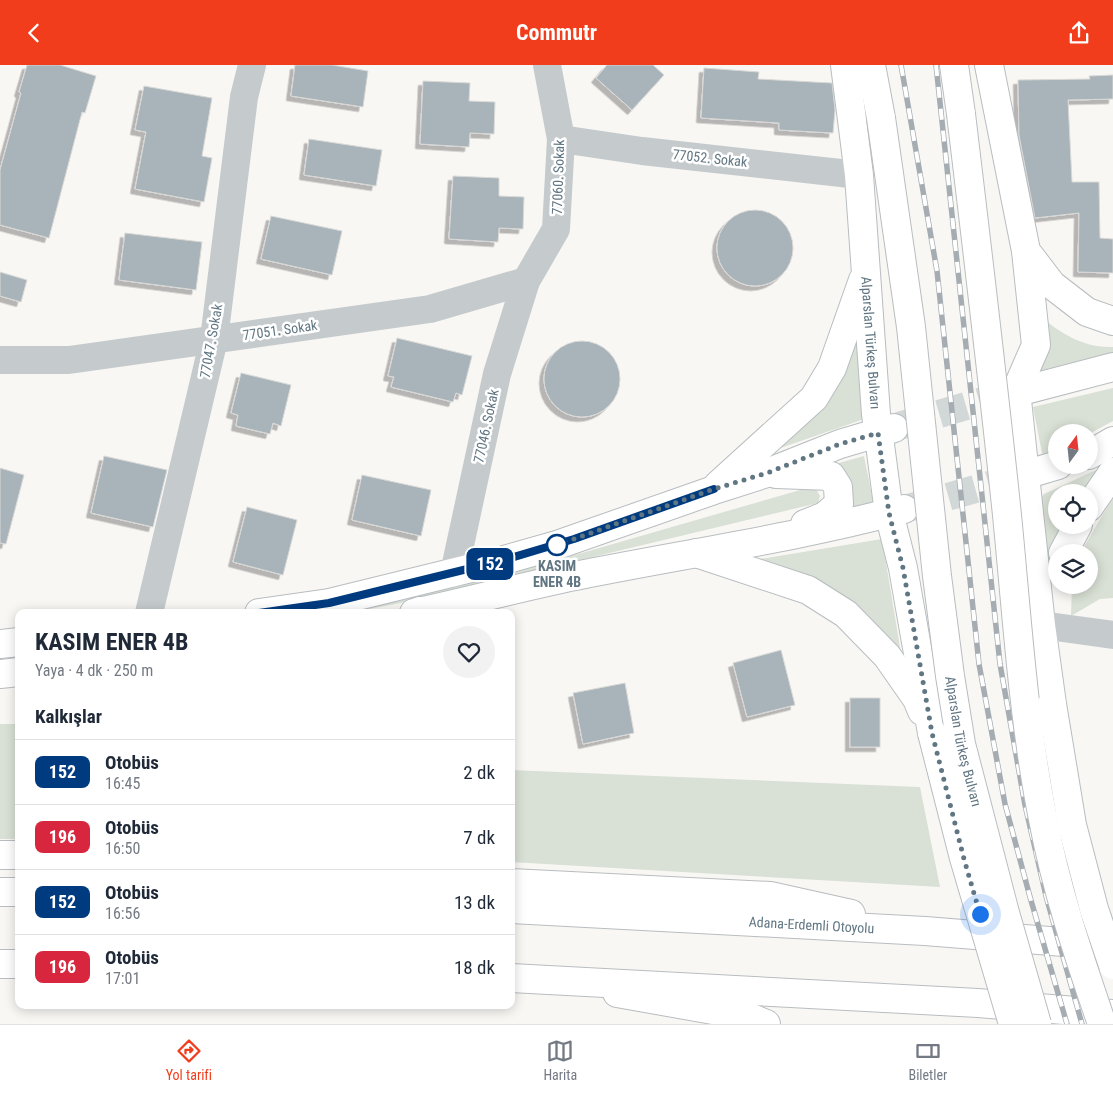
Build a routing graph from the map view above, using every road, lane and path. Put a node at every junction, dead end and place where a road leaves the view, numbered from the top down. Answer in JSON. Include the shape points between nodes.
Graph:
{"nodes":[{"id":1,"x":252,"y":65,"type":"edge"},
{"id":2,"x":548,"y":65,"type":"edge"},
{"id":3,"x":846,"y":65,"type":"edge"},
{"id":4,"x":871,"y":65,"type":"edge"},
{"id":5,"x":954,"y":65,"type":"edge"},
{"id":6,"x":989,"y":65,"type":"edge"},
{"id":7,"x":561,"y":139,"type":"junction"},
{"id":8,"x":859,"y":175,"type":"junction"},
{"id":9,"x":1026,"y":251,"type":"junction"},
{"id":10,"x":866,"y":272,"type":"junction"},
{"id":11,"x":526,"y":281,"type":"junction"},
{"id":12,"x":1113,"y":321,"type":"edge"},
{"id":13,"x":214,"y":339,"type":"junction"},
{"id":14,"x":0,"y":360,"type":"edge"},
{"id":15,"x":1113,"y":367,"type":"edge"},
{"id":16,"x":1010,"y":393,"type":"junction"},
{"id":17,"x":886,"y":430,"type":"junction"},
{"id":18,"x":1113,"y":441,"type":"edge"},
{"id":19,"x":1098,"y":450,"type":"edge"},
{"id":20,"x":1048,"y":468,"type":"edge"},
{"id":21,"x":1113,"y":472,"type":"edge"},
{"id":22,"x":767,"y":473,"type":"junction"},
{"id":23,"x":1018,"y":476,"type":"junction"},
{"id":24,"x":714,"y":489,"type":"junction"},
{"id":25,"x":1098,"y":494,"type":"edge"},
{"id":26,"x":896,"y":511,"type":"junction"},
{"id":27,"x":762,"y":540,"type":"junction"},
{"id":28,"x":695,"y":553,"type":"junction"},
{"id":29,"x":454,"y":573,"type":"junction"},
{"id":30,"x":1055,"y":594,"type":"edge"},
{"id":31,"x":150,"y":609,"type":"edge"},
{"id":32,"x":287,"y":609,"type":"edge"},
{"id":33,"x":431,"y":609,"type":"edge"},
{"id":34,"x":1049,"y":626,"type":"junction"},
{"id":35,"x":1113,"y":635,"type":"edge"},
{"id":36,"x":15,"y":642,"type":"edge"},
{"id":37,"x":0,"y":644,"type":"edge"},
{"id":38,"x":15,"y":672,"type":"edge"},
{"id":39,"x":0,"y":674,"type":"edge"},
{"id":40,"x":932,"y":733,"type":"junction"},
{"id":41,"x":0,"y":855,"type":"edge"},
{"id":42,"x":15,"y":855,"type":"edge"},
{"id":43,"x":515,"y":883,"type":"edge"},
{"id":44,"x":0,"y":892,"type":"edge"},
{"id":45,"x":15,"y":892,"type":"edge"},
{"id":46,"x":515,"y":909,"type":"edge"},
{"id":47,"x":925,"y":931,"type":"junction"},
{"id":48,"x":1113,"y":946,"type":"edge"},
{"id":49,"x":0,"y":964,"type":"edge"},
{"id":50,"x":15,"y":964,"type":"edge"},
{"id":51,"x":1113,"y":965,"type":"edge"},
{"id":52,"x":522,"y":978,"type":"edge"},
{"id":53,"x":1113,"y":1013,"type":"edge"},
{"id":54,"x":766,"y":1024,"type":"edge"},
{"id":55,"x":1013,"y":1024,"type":"edge"},
{"id":56,"x":1037,"y":1024,"type":"edge"},
{"id":57,"x":1102,"y":1024,"type":"edge"}],
"edges":[{"from":1,"to":13,"type":"street","name":"77047. Sokak","via":[[244,97]]},
{"from":2,"to":7,"type":"street","name":"77060. Sokak"},
{"from":3,"to":8,"type":"main road","name":"Alparslan Türkeş Bulvarı"},
{"from":4,"to":56,"type":"main road","name":"Alparslan Türkeş Bulvarı","bridge":true,"via":[[911,327],[956,715],[979,815]]},
{"from":5,"to":57,"type":"main road","bridge":true,"via":[[1033,762],[1055,875]]},
{"from":6,"to":9,"type":"main road"},
{"from":7,"to":8,"type":"street","name":"77052. Sokak"},
{"from":7,"to":11,"type":"street","name":"77060. Sokak","via":[[556,229]]},
{"from":8,"to":10,"type":"main road","name":"Alparslan Türkeş Bulvarı"},
{"from":9,"to":12,"type":"main road","via":[[1052,285],[1088,312]]},
{"from":9,"to":16,"type":"main road","via":[[1036,345]]},
{"from":10,"to":17,"type":"main road","name":"Alparslan Türkeş Bulvarı"},
{"from":10,"to":24,"type":"main road","via":[[832,368],[814,398]]},
{"from":11,"to":13,"type":"street","name":"77051. Sokak","via":[[430,309]]},
{"from":11,"to":29,"type":"street","name":"77046. Sokak","via":[[497,373]]},
{"from":13,"to":14,"type":"street","name":"77051. Sokak","via":[[69,360]]},
{"from":13,"to":31,"type":"street","name":"77047. Sokak"},
{"from":15,"to":16,"type":"main road"},
{"from":16,"to":23,"type":"main road"},
{"from":17,"to":22,"type":"main road"},
{"from":17,"to":26,"type":"main road","name":"Alparslan Türkeş Bulvarı"},
{"from":18,"to":19,"type":"main road"},
{"from":20,"to":23,"type":"main road"},
{"from":21,"to":25,"type":"main road"},
{"from":22,"to":24,"type":"main road"},
{"from":22,"to":27,"type":"main road","via":[[831,476],[838,487],[838,504],[825,516]]},
{"from":23,"to":34,"type":"main road"},
{"from":24,"to":29,"type":"main road","via":[[574,539]]},
{"from":26,"to":27,"type":"main road"},
{"from":26,"to":40,"type":"main road","name":"Alparslan Türkeş Bulvarı"},
{"from":27,"to":28,"type":"main road"},
{"from":28,"to":33,"type":"main road"},
{"from":28,"to":40,"type":"main road","via":[[808,590],[846,614],[888,656],[917,699]]},
{"from":29,"to":32,"type":"main road","via":[[329,603]]},
{"from":30,"to":34,"type":"main road"},
{"from":34,"to":35,"type":"street"},
{"from":34,"to":51,"type":"main road","bridge":true,"via":[[1052,704],[1072,825]]},
{"from":36,"to":37,"type":"main road"},
{"from":38,"to":39,"type":"main road"},
{"from":40,"to":55,"type":"main road","name":"Alparslan Türkeş Bulvarı","bridge":true,"via":[[964,859]]},
{"from":41,"to":42,"type":"main road"},
{"from":43,"to":47,"type":"main road","via":[[770,896]]},
{"from":44,"to":45,"type":"main road"},
{"from":46,"to":47,"type":"main road","name":"Adana-Erdemli Otoyolu"},
{"from":47,"to":48,"type":"main road","name":"Adana-Erdemli Otoyolu"},
{"from":49,"to":50,"type":"main road"},
{"from":52,"to":53,"type":"main road"},
{"from":52,"to":54,"type":"main road","via":[[747,1016]]}]}
